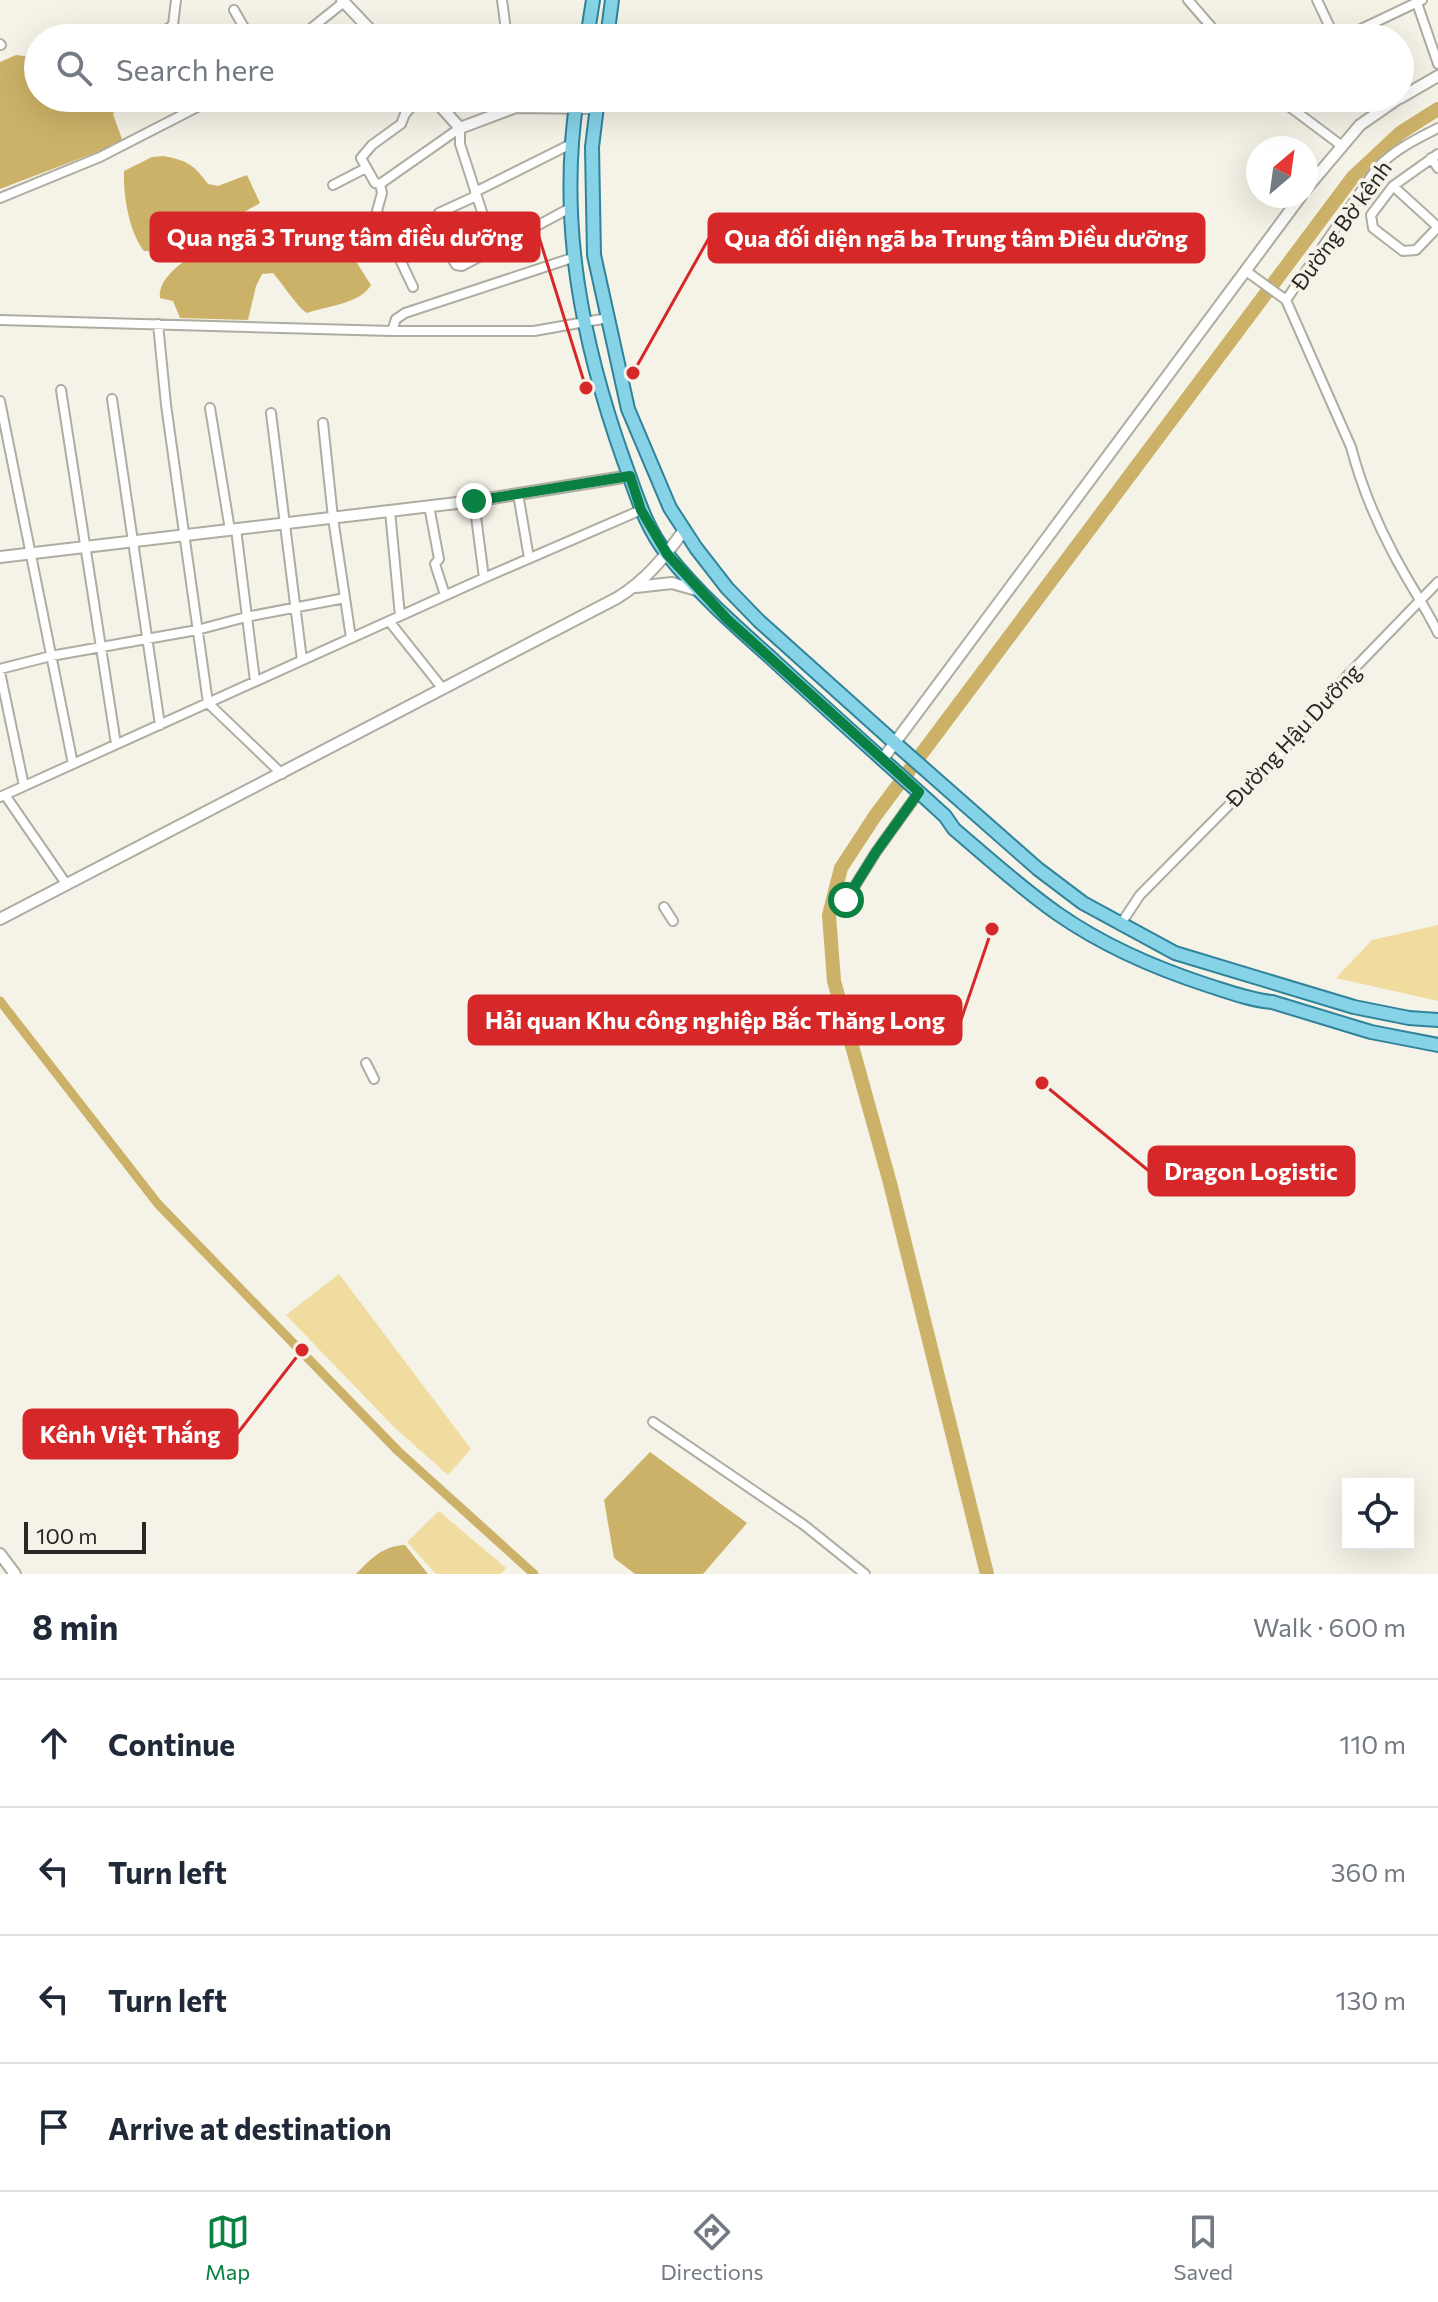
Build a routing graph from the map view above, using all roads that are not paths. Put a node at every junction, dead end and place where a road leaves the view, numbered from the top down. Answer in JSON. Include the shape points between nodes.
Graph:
{"nodes":[{"id":1,"x":176,"y":0,"type":"edge"},
{"id":2,"x":502,"y":0,"type":"edge"},
{"id":3,"x":593,"y":0,"type":"edge"},
{"id":4,"x":612,"y":0,"type":"edge"},
{"id":5,"x":1188,"y":0,"type":"edge"},
{"id":6,"x":1317,"y":0,"type":"edge"},
{"id":7,"x":343,"y":1,"type":"edge"},
{"id":8,"x":1420,"y":1,"type":"edge"},
{"id":9,"x":234,"y":10,"type":"dead end"},
{"id":10,"x":173,"y":24,"type":"edge"},
{"id":11,"x":242,"y":24,"type":"edge"},
{"id":12,"x":316,"y":24,"type":"edge"},
{"id":13,"x":365,"y":24,"type":"edge"},
{"id":14,"x":505,"y":24,"type":"edge"},
{"id":15,"x":589,"y":24,"type":"edge"},
{"id":16,"x":609,"y":24,"type":"edge"},
{"id":17,"x":1209,"y":24,"type":"edge"},
{"id":18,"x":1328,"y":24,"type":"edge"},
{"id":19,"x":1372,"y":24,"type":"edge"},
{"id":20,"x":1438,"y":64,"type":"edge"},
{"id":21,"x":1438,"y":76,"type":"edge"},
{"id":22,"x":1414,"y":90,"type":"edge"},
{"id":23,"x":188,"y":112,"type":"edge"},
{"id":24,"x":407,"y":112,"type":"edge"},
{"id":25,"x":446,"y":112,"type":"edge"},
{"id":26,"x":494,"y":112,"type":"edge"},
{"id":27,"x":575,"y":112,"type":"edge"},
{"id":28,"x":596,"y":112,"type":"edge"},
{"id":29,"x":1297,"y":112,"type":"edge"},
{"id":30,"x":1379,"y":112,"type":"edge"},
{"id":31,"x":460,"y":128,"type":"junction"},
{"id":32,"x":1438,"y":128,"type":"edge"},
{"id":33,"x":571,"y":144,"type":"junction"},
{"id":34,"x":1342,"y":146,"type":"junction"},
{"id":35,"x":1434,"y":156,"type":"edge"},
{"id":36,"x":366,"y":168,"type":"junction"},
{"id":37,"x":1438,"y":168,"type":"edge"},
{"id":38,"x":1318,"y":175,"type":"edge"},
{"id":39,"x":380,"y":184,"type":"junction"},
{"id":40,"x":333,"y":185,"type":"dead end"},
{"id":41,"x":1393,"y":186,"type":"junction"},
{"id":42,"x":476,"y":194,"type":"junction"},
{"id":43,"x":0,"y":198,"type":"edge"},
{"id":44,"x":570,"y":208,"type":"junction"},
{"id":45,"x":1292,"y":208,"type":"edge"},
{"id":46,"x":494,"y":249,"type":"junction"},
{"id":47,"x":572,"y":258,"type":"junction"},
{"id":48,"x":1246,"y":271,"type":"junction"},
{"id":49,"x":413,"y":287,"type":"dead end"},
{"id":50,"x":1286,"y":300,"type":"junction"},
{"id":51,"x":608,"y":318,"type":"junction"},
{"id":52,"x":0,"y":320,"type":"edge"},
{"id":53,"x":585,"y":323,"type":"junction"},
{"id":54,"x":158,"y":324,"type":"junction"},
{"id":55,"x":392,"y":331,"type":"junction"},
{"id":56,"x":61,"y":390,"type":"dead end"},
{"id":57,"x":112,"y":399,"type":"dead end"},
{"id":58,"x":0,"y":401,"type":"edge"},
{"id":59,"x":210,"y":408,"type":"dead end"},
{"id":60,"x":271,"y":413,"type":"dead end"},
{"id":61,"x":323,"y":423,"type":"dead end"},
{"id":62,"x":13,"y":467,"type":"junction"},
{"id":63,"x":0,"y":469,"type":"edge"},
{"id":64,"x":630,"y":476,"type":"junction"},
{"id":65,"x":518,"y":494,"type":"junction"},
{"id":66,"x":474,"y":501,"type":"junction"},
{"id":67,"x":429,"y":506,"type":"junction"},
{"id":68,"x":641,"y":510,"type":"junction"},
{"id":69,"x":390,"y":511,"type":"junction"},
{"id":70,"x":333,"y":518,"type":"junction"},
{"id":71,"x":287,"y":523,"type":"junction"},
{"id":72,"x":233,"y":529,"type":"junction"},
{"id":73,"x":684,"y":530,"type":"junction"},
{"id":74,"x":184,"y":535,"type":"junction"},
{"id":75,"x":135,"y":541,"type":"junction"},
{"id":76,"x":84,"y":546,"type":"junction"},
{"id":77,"x":29,"y":553,"type":"junction"},
{"id":78,"x":667,"y":554,"type":"junction"},
{"id":79,"x":0,"y":557,"type":"edge"},
{"id":80,"x":529,"y":558,"type":"junction"},
{"id":81,"x":484,"y":578,"type":"junction"},
{"id":82,"x":1438,"y":582,"type":"edge"},
{"id":83,"x":636,"y":587,"type":"junction"},
{"id":84,"x":702,"y":592,"type":"junction"},
{"id":85,"x":445,"y":595,"type":"junction"},
{"id":86,"x":345,"y":598,"type":"junction"},
{"id":87,"x":1421,"y":599,"type":"junction"},
{"id":88,"x":295,"y":606,"type":"junction"},
{"id":89,"x":400,"y":616,"type":"junction"},
{"id":90,"x":246,"y":617,"type":"junction"},
{"id":91,"x":389,"y":621,"type":"junction"},
{"id":92,"x":197,"y":630,"type":"junction"},
{"id":93,"x":1438,"y":633,"type":"edge"},
{"id":94,"x":351,"y":638,"type":"junction"},
{"id":95,"x":149,"y":639,"type":"junction"},
{"id":96,"x":102,"y":648,"type":"junction"},
{"id":97,"x":51,"y":656,"type":"junction"},
{"id":98,"x":302,"y":660,"type":"junction"},
{"id":99,"x":0,"y":670,"type":"edge"},
{"id":100,"x":255,"y":681,"type":"junction"},
{"id":101,"x":443,"y":689,"type":"junction"},
{"id":102,"x":208,"y":703,"type":"junction"},
{"id":103,"x":160,"y":725,"type":"junction"},
{"id":104,"x":116,"y":744,"type":"junction"},
{"id":105,"x":896,"y":744,"type":"junction"},
{"id":106,"x":882,"y":760,"type":"junction"},
{"id":107,"x":73,"y":764,"type":"junction"},
{"id":108,"x":282,"y":774,"type":"junction"},
{"id":109,"x":24,"y":786,"type":"junction"},
{"id":110,"x":915,"y":789,"type":"junction"},
{"id":111,"x":3,"y":796,"type":"edge"},
{"id":112,"x":67,"y":885,"type":"junction"},
{"id":113,"x":846,"y":900,"type":"dead end"},
{"id":114,"x":664,"y":907,"type":"dead end"},
{"id":115,"x":0,"y":919,"type":"edge"},
{"id":116,"x":673,"y":921,"type":"dead end"},
{"id":117,"x":1120,"y":925,"type":"junction"},
{"id":118,"x":1435,"y":1020,"type":"edge"},
{"id":119,"x":1434,"y":1044,"type":"edge"},
{"id":120,"x":366,"y":1063,"type":"dead end"},
{"id":121,"x":374,"y":1079,"type":"dead end"},
{"id":122,"x":653,"y":1422,"type":"dead end"},
{"id":123,"x":0,"y":1554,"type":"edge"},
{"id":124,"x":15,"y":1574,"type":"edge"},
{"id":125,"x":865,"y":1574,"type":"edge"}],
"edges":[{"from":1,"to":10,"type":"street"},
{"from":2,"to":14,"type":"street"},
{"from":3,"to":15,"type":"main road"},
{"from":4,"to":16,"type":"main road"},
{"from":5,"to":17,"type":"street"},
{"from":6,"to":18,"type":"street"},
{"from":7,"to":12,"type":"street"},
{"from":7,"to":13,"type":"street"},
{"from":8,"to":19,"type":"street"},
{"from":8,"to":20,"type":"street"},
{"from":9,"to":11,"type":"street"},
{"from":21,"to":22,"type":"street"},
{"from":23,"to":43,"type":"street","via":[[100,157]]},
{"from":24,"to":36,"type":"street","via":[[402,123],[363,154]]},
{"from":25,"to":31,"type":"street"},
{"from":26,"to":31,"type":"street"},
{"from":27,"to":33,"type":"main road"},
{"from":28,"to":51,"type":"main road","via":[[594,255]]},
{"from":29,"to":34,"type":"street"},
{"from":30,"to":34,"type":"street"},
{"from":31,"to":39,"type":"street"},
{"from":31,"to":42,"type":"street"},
{"from":32,"to":50,"type":"street","name":"Đường Bờ kênh","via":[[1377,168]]},
{"from":33,"to":42,"type":"street"},
{"from":33,"to":44,"type":"main road"},
{"from":34,"to":38,"type":"street"},
{"from":35,"to":37,"type":"street"},
{"from":35,"to":41,"type":"street"},
{"from":36,"to":39,"type":"street"},
{"from":36,"to":40,"type":"street"},
{"from":39,"to":49,"type":"street","via":[[377,211]]},
{"from":41,"to":41,"type":"street","via":[[1438,227],[1416,250],[1403,251],[1373,228],[1371,215]]},
{"from":42,"to":46,"type":"street"},
{"from":42,"to":46,"type":"street","via":[[439,213],[453,260],[462,266]]},
{"from":44,"to":46,"type":"street"},
{"from":44,"to":47,"type":"main road"},
{"from":45,"to":48,"type":"street"},
{"from":47,"to":53,"type":"main road"},
{"from":47,"to":55,"type":"street","via":[[405,313]]},
{"from":48,"to":50,"type":"street"},
{"from":48,"to":105,"type":"street"},
{"from":50,"to":87,"type":"street","via":[[1391,550]]},
{"from":51,"to":53,"type":"street"},
{"from":51,"to":73,"type":"main road","via":[[628,409]]},
{"from":52,"to":54,"type":"street"},
{"from":53,"to":55,"type":"street","via":[[534,331]]},
{"from":53,"to":64,"type":"main road"},
{"from":54,"to":55,"type":"street"},
{"from":54,"to":74,"type":"street"},
{"from":56,"to":76,"type":"street"},
{"from":57,"to":75,"type":"street"},
{"from":58,"to":62,"type":"street"},
{"from":59,"to":72,"type":"street"},
{"from":60,"to":71,"type":"street"},
{"from":61,"to":70,"type":"street"},
{"from":62,"to":63,"type":"street"},
{"from":62,"to":77,"type":"street"},
{"from":64,"to":65,"type":"street"},
{"from":64,"to":68,"type":"main road"},
{"from":65,"to":66,"type":"street"},
{"from":65,"to":80,"type":"street"},
{"from":66,"to":67,"type":"street"},
{"from":66,"to":81,"type":"street"},
{"from":67,"to":69,"type":"street"},
{"from":67,"to":85,"type":"street","via":[[439,559],[435,564]]},
{"from":68,"to":78,"type":"main road"},
{"from":68,"to":80,"type":"street"},
{"from":69,"to":70,"type":"street"},
{"from":69,"to":89,"type":"street"},
{"from":70,"to":71,"type":"street"},
{"from":70,"to":86,"type":"street"},
{"from":71,"to":72,"type":"street"},
{"from":71,"to":88,"type":"street"},
{"from":72,"to":74,"type":"street"},
{"from":72,"to":90,"type":"street"},
{"from":73,"to":78,"type":"street"},
{"from":73,"to":105,"type":"main road","via":[[759,621]]},
{"from":74,"to":75,"type":"street"},
{"from":74,"to":92,"type":"street"},
{"from":75,"to":76,"type":"street"},
{"from":75,"to":95,"type":"street"},
{"from":76,"to":77,"type":"street"},
{"from":76,"to":96,"type":"street"},
{"from":77,"to":79,"type":"street"},
{"from":77,"to":97,"type":"street"},
{"from":78,"to":83,"type":"street"},
{"from":78,"to":84,"type":"main road"},
{"from":80,"to":81,"type":"street"},
{"from":81,"to":85,"type":"street"},
{"from":82,"to":87,"type":"street","name":"Đường Hậu Dưỡng"},
{"from":83,"to":84,"type":"street","via":[[672,583]]},
{"from":83,"to":101,"type":"street"},
{"from":84,"to":106,"type":"main road"},
{"from":85,"to":89,"type":"street"},
{"from":86,"to":88,"type":"street"},
{"from":86,"to":94,"type":"street"},
{"from":87,"to":93,"type":"street"},
{"from":87,"to":117,"type":"street","name":"Đường Hậu Dưỡng","via":[[1259,779],[1140,895]]},
{"from":88,"to":90,"type":"street"},
{"from":88,"to":98,"type":"street"},
{"from":89,"to":91,"type":"street"},
{"from":90,"to":92,"type":"street"},
{"from":90,"to":100,"type":"street"},
{"from":91,"to":94,"type":"street"},
{"from":91,"to":101,"type":"street"},
{"from":92,"to":95,"type":"street"},
{"from":92,"to":102,"type":"street"},
{"from":94,"to":98,"type":"street"},
{"from":95,"to":96,"type":"street"},
{"from":95,"to":103,"type":"street"},
{"from":96,"to":97,"type":"street"},
{"from":96,"to":104,"type":"street"},
{"from":97,"to":99,"type":"street"},
{"from":97,"to":107,"type":"street"},
{"from":98,"to":100,"type":"street"},
{"from":99,"to":109,"type":"street"},
{"from":100,"to":102,"type":"street"},
{"from":101,"to":108,"type":"street"},
{"from":102,"to":103,"type":"street"},
{"from":102,"to":108,"type":"street"},
{"from":103,"to":104,"type":"street"},
{"from":104,"to":107,"type":"street"},
{"from":105,"to":106,"type":"street"},
{"from":105,"to":117,"type":"main road","via":[[1038,869]]},
{"from":106,"to":110,"type":"main road"},
{"from":107,"to":109,"type":"street"},
{"from":108,"to":112,"type":"street"},
{"from":109,"to":111,"type":"street"},
{"from":110,"to":113,"type":"street"},
{"from":110,"to":119,"type":"main road","via":[[1044,904],[1144,962],[1256,1001]]},
{"from":111,"to":112,"type":"street"},
{"from":112,"to":115,"type":"street"},
{"from":114,"to":116,"type":"street"},
{"from":117,"to":118,"type":"main road","via":[[1175,953],[1354,1007]]},
{"from":118,"to":119,"type":"main road"},
{"from":120,"to":121,"type":"street"},
{"from":122,"to":125,"type":"street","via":[[804,1525]]},
{"from":123,"to":124,"type":"street"}]}
